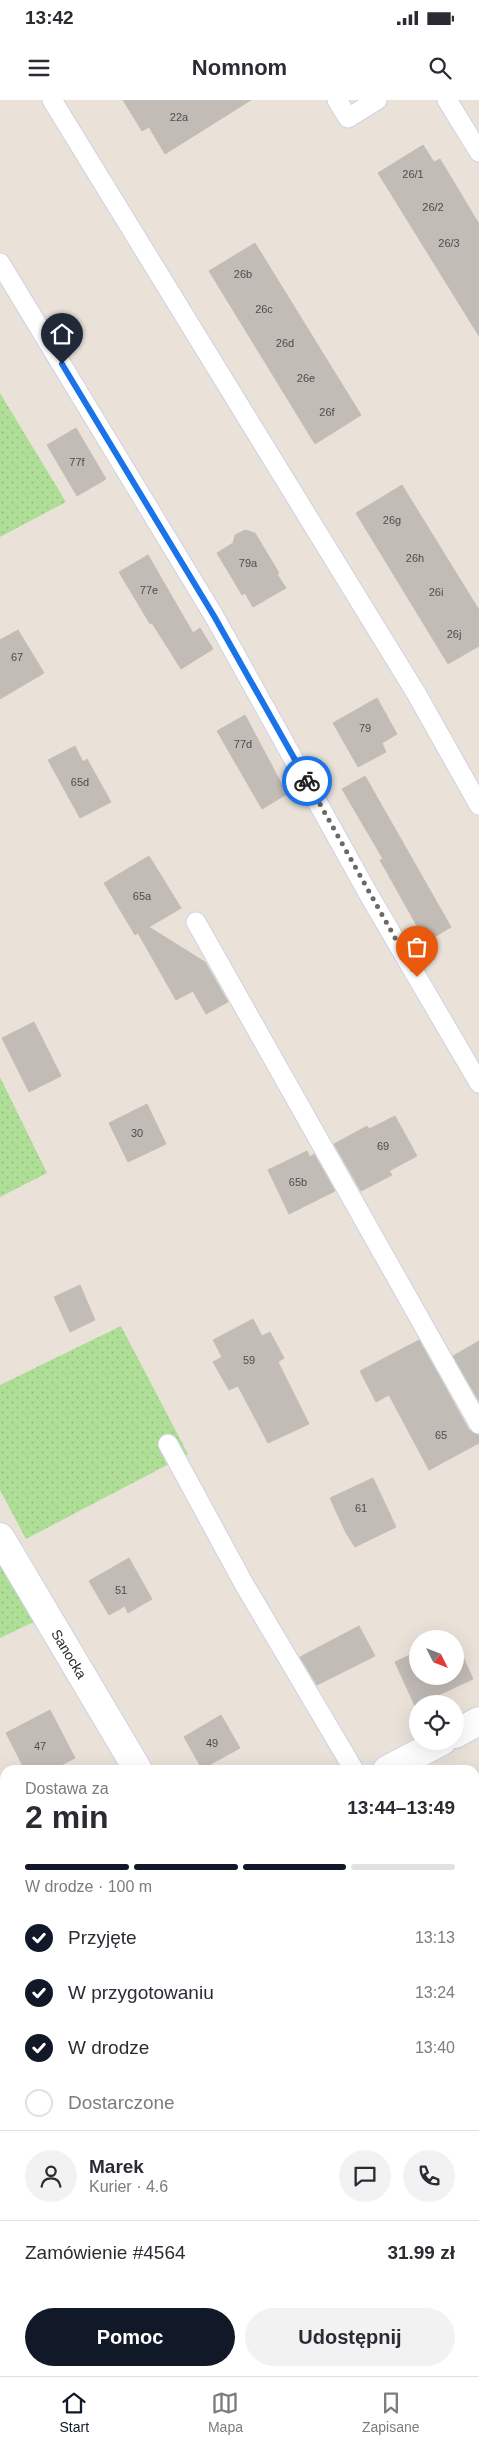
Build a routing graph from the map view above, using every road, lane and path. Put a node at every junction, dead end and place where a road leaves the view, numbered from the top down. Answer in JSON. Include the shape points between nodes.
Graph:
{"nodes":[{"id":1,"x":52,"y":100,"type":"edge"},
{"id":2,"x":337,"y":100,"type":"edge"},
{"id":3,"x":377,"y":100,"type":"edge"},
{"id":4,"x":447,"y":100,"type":"edge"},
{"id":5,"x":479,"y":152,"type":"edge"},
{"id":6,"x":0,"y":263,"type":"edge"},
{"id":7,"x":479,"y":805,"type":"edge"},
{"id":8,"x":196,"y":922,"type":"dead end"},
{"id":9,"x":479,"y":1084,"type":"edge"},
{"id":10,"x":479,"y":1424,"type":"edge"},
{"id":11,"x":168,"y":1444,"type":"dead end"},
{"id":12,"x":0,"y":1537,"type":"edge"},
{"id":13,"x":479,"y":1721,"type":"edge"},
{"id":14,"x":464,"y":1729,"type":"edge"},
{"id":15,"x":425,"y":1750,"type":"edge"},
{"id":16,"x":135,"y":1765,"type":"edge"},
{"id":17,"x":351,"y":1765,"type":"edge"},
{"id":18,"x":396,"y":1765,"type":"edge"}],
"edges":[{"from":1,"to":7,"type":"lane","via":[[416,693]]},
{"from":2,"to":3,"type":"lane","via":[[348,118]]},
{"from":4,"to":5,"type":"lane"},
{"from":6,"to":9,"type":"lane","via":[[214,616],[369,895]]},
{"from":8,"to":10,"type":"lane"},
{"from":11,"to":17,"type":"lane","via":[[244,1584]]},
{"from":12,"to":16,"type":"street","name":"Sanocka"},
{"from":13,"to":14,"type":"street"},
{"from":15,"to":18,"type":"street"}]}
